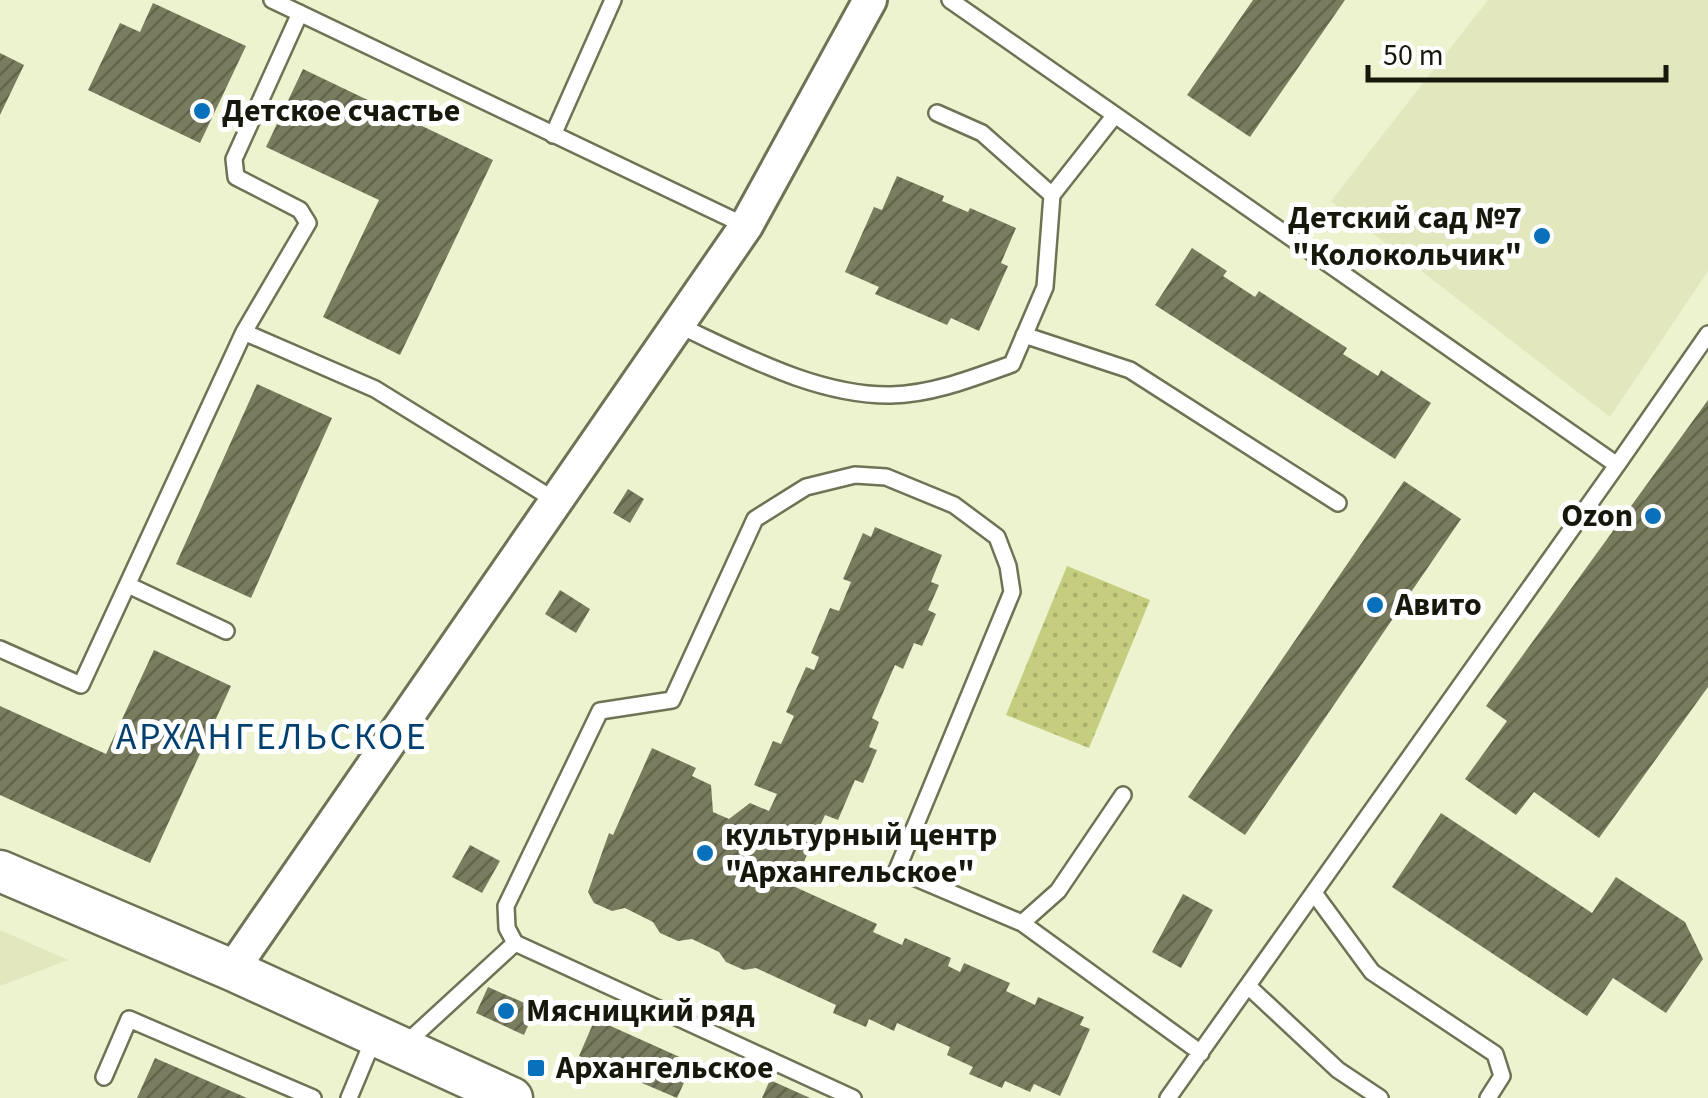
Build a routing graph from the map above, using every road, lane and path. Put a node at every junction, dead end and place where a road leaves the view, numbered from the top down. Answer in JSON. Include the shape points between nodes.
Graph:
{"nodes":[{"id":1,"x":272,"y":0,"type":"edge"},
{"id":2,"x":613,"y":0,"type":"edge"},
{"id":3,"x":870,"y":0,"type":"edge"},
{"id":4,"x":950,"y":0,"type":"edge"},
{"id":5,"x":300,"y":13,"type":"junction"},
{"id":6,"x":937,"y":114,"type":"dead end"},
{"id":7,"x":1115,"y":116,"type":"junction"},
{"id":8,"x":553,"y":135,"type":"junction"},
{"id":9,"x":1052,"y":195,"type":"junction"},
{"id":10,"x":746,"y":226,"type":"junction"},
{"id":11,"x":678,"y":325,"type":"junction"},
{"id":12,"x":244,"y":332,"type":"junction"},
{"id":13,"x":1024,"y":334,"type":"junction"},
{"id":14,"x":1708,"y":334,"type":"edge"},
{"id":15,"x":1618,"y":465,"type":"junction"},
{"id":16,"x":556,"y":501,"type":"junction"},
{"id":17,"x":1338,"y":503,"type":"dead end"},
{"id":18,"x":128,"y":585,"type":"junction"},
{"id":19,"x":226,"y":632,"type":"dead end"},
{"id":20,"x":0,"y":649,"type":"edge"},
{"id":21,"x":1123,"y":795,"type":"dead end"},
{"id":22,"x":0,"y":871,"type":"edge"},
{"id":23,"x":1314,"y":893,"type":"junction"},
{"id":24,"x":1022,"y":923,"type":"junction"},
{"id":25,"x":514,"y":943,"type":"junction"},
{"id":26,"x":232,"y":970,"type":"junction"},
{"id":27,"x":1248,"y":986,"type":"junction"},
{"id":28,"x":389,"y":1040,"type":"junction"},
{"id":29,"x":1201,"y":1052,"type":"junction"},
{"id":30,"x":104,"y":1077,"type":"dead end"},
{"id":31,"x":312,"y":1098,"type":"edge"},
{"id":32,"x":350,"y":1098,"type":"edge"},
{"id":33,"x":512,"y":1098,"type":"edge"},
{"id":34,"x":854,"y":1098,"type":"edge"},
{"id":35,"x":1168,"y":1098,"type":"edge"},
{"id":36,"x":1380,"y":1098,"type":"edge"},
{"id":37,"x":1488,"y":1098,"type":"edge"}],
"edges":[{"from":1,"to":5,"type":"lane"},
{"from":2,"to":8,"type":"lane"},
{"from":3,"to":10,"type":"street"},
{"from":4,"to":7,"type":"lane"},
{"from":5,"to":8,"type":"lane"},
{"from":5,"to":12,"type":"lane","via":[[234,159],[236,176],[300,210],[308,223]]},
{"from":6,"to":9,"type":"lane","via":[[982,133]]},
{"from":7,"to":9,"type":"lane"},
{"from":7,"to":15,"type":"lane"},
{"from":8,"to":10,"type":"lane"},
{"from":9,"to":13,"type":"lane","via":[[1045,288]]},
{"from":10,"to":11,"type":"street"},
{"from":11,"to":13,"type":"lane","via":[[757,362],[847,392],[892,395],[947,387],[1012,364]]},
{"from":11,"to":16,"type":"street"},
{"from":12,"to":16,"type":"lane","via":[[375,389]]},
{"from":12,"to":18,"type":"lane"},
{"from":13,"to":17,"type":"lane","via":[[1130,370]]},
{"from":14,"to":15,"type":"lane"},
{"from":15,"to":23,"type":"lane"},
{"from":16,"to":26,"type":"street"},
{"from":18,"to":19,"type":"lane"},
{"from":18,"to":20,"type":"lane","via":[[81,685]]},
{"from":21,"to":24,"type":"lane","via":[[1058,891]]},
{"from":22,"to":26,"type":"street"},
{"from":23,"to":27,"type":"lane"},
{"from":23,"to":37,"type":"lane","via":[[1372,972],[1496,1054],[1502,1076]]},
{"from":24,"to":25,"type":"lane","via":[[897,870],[1009,604],[1008,566],[996,537],[954,505],[886,477],[855,475],[806,487],[755,519],[672,700],[600,711],[506,906]]},
{"from":24,"to":29,"type":"lane"},
{"from":25,"to":28,"type":"lane"},
{"from":25,"to":34,"type":"lane"},
{"from":26,"to":28,"type":"street"},
{"from":27,"to":29,"type":"lane"},
{"from":27,"to":36,"type":"lane","via":[[1338,1070]]},
{"from":28,"to":32,"type":"lane"},
{"from":28,"to":33,"type":"street"},
{"from":29,"to":35,"type":"lane"},
{"from":30,"to":31,"type":"lane","via":[[130,1019]]}]}
